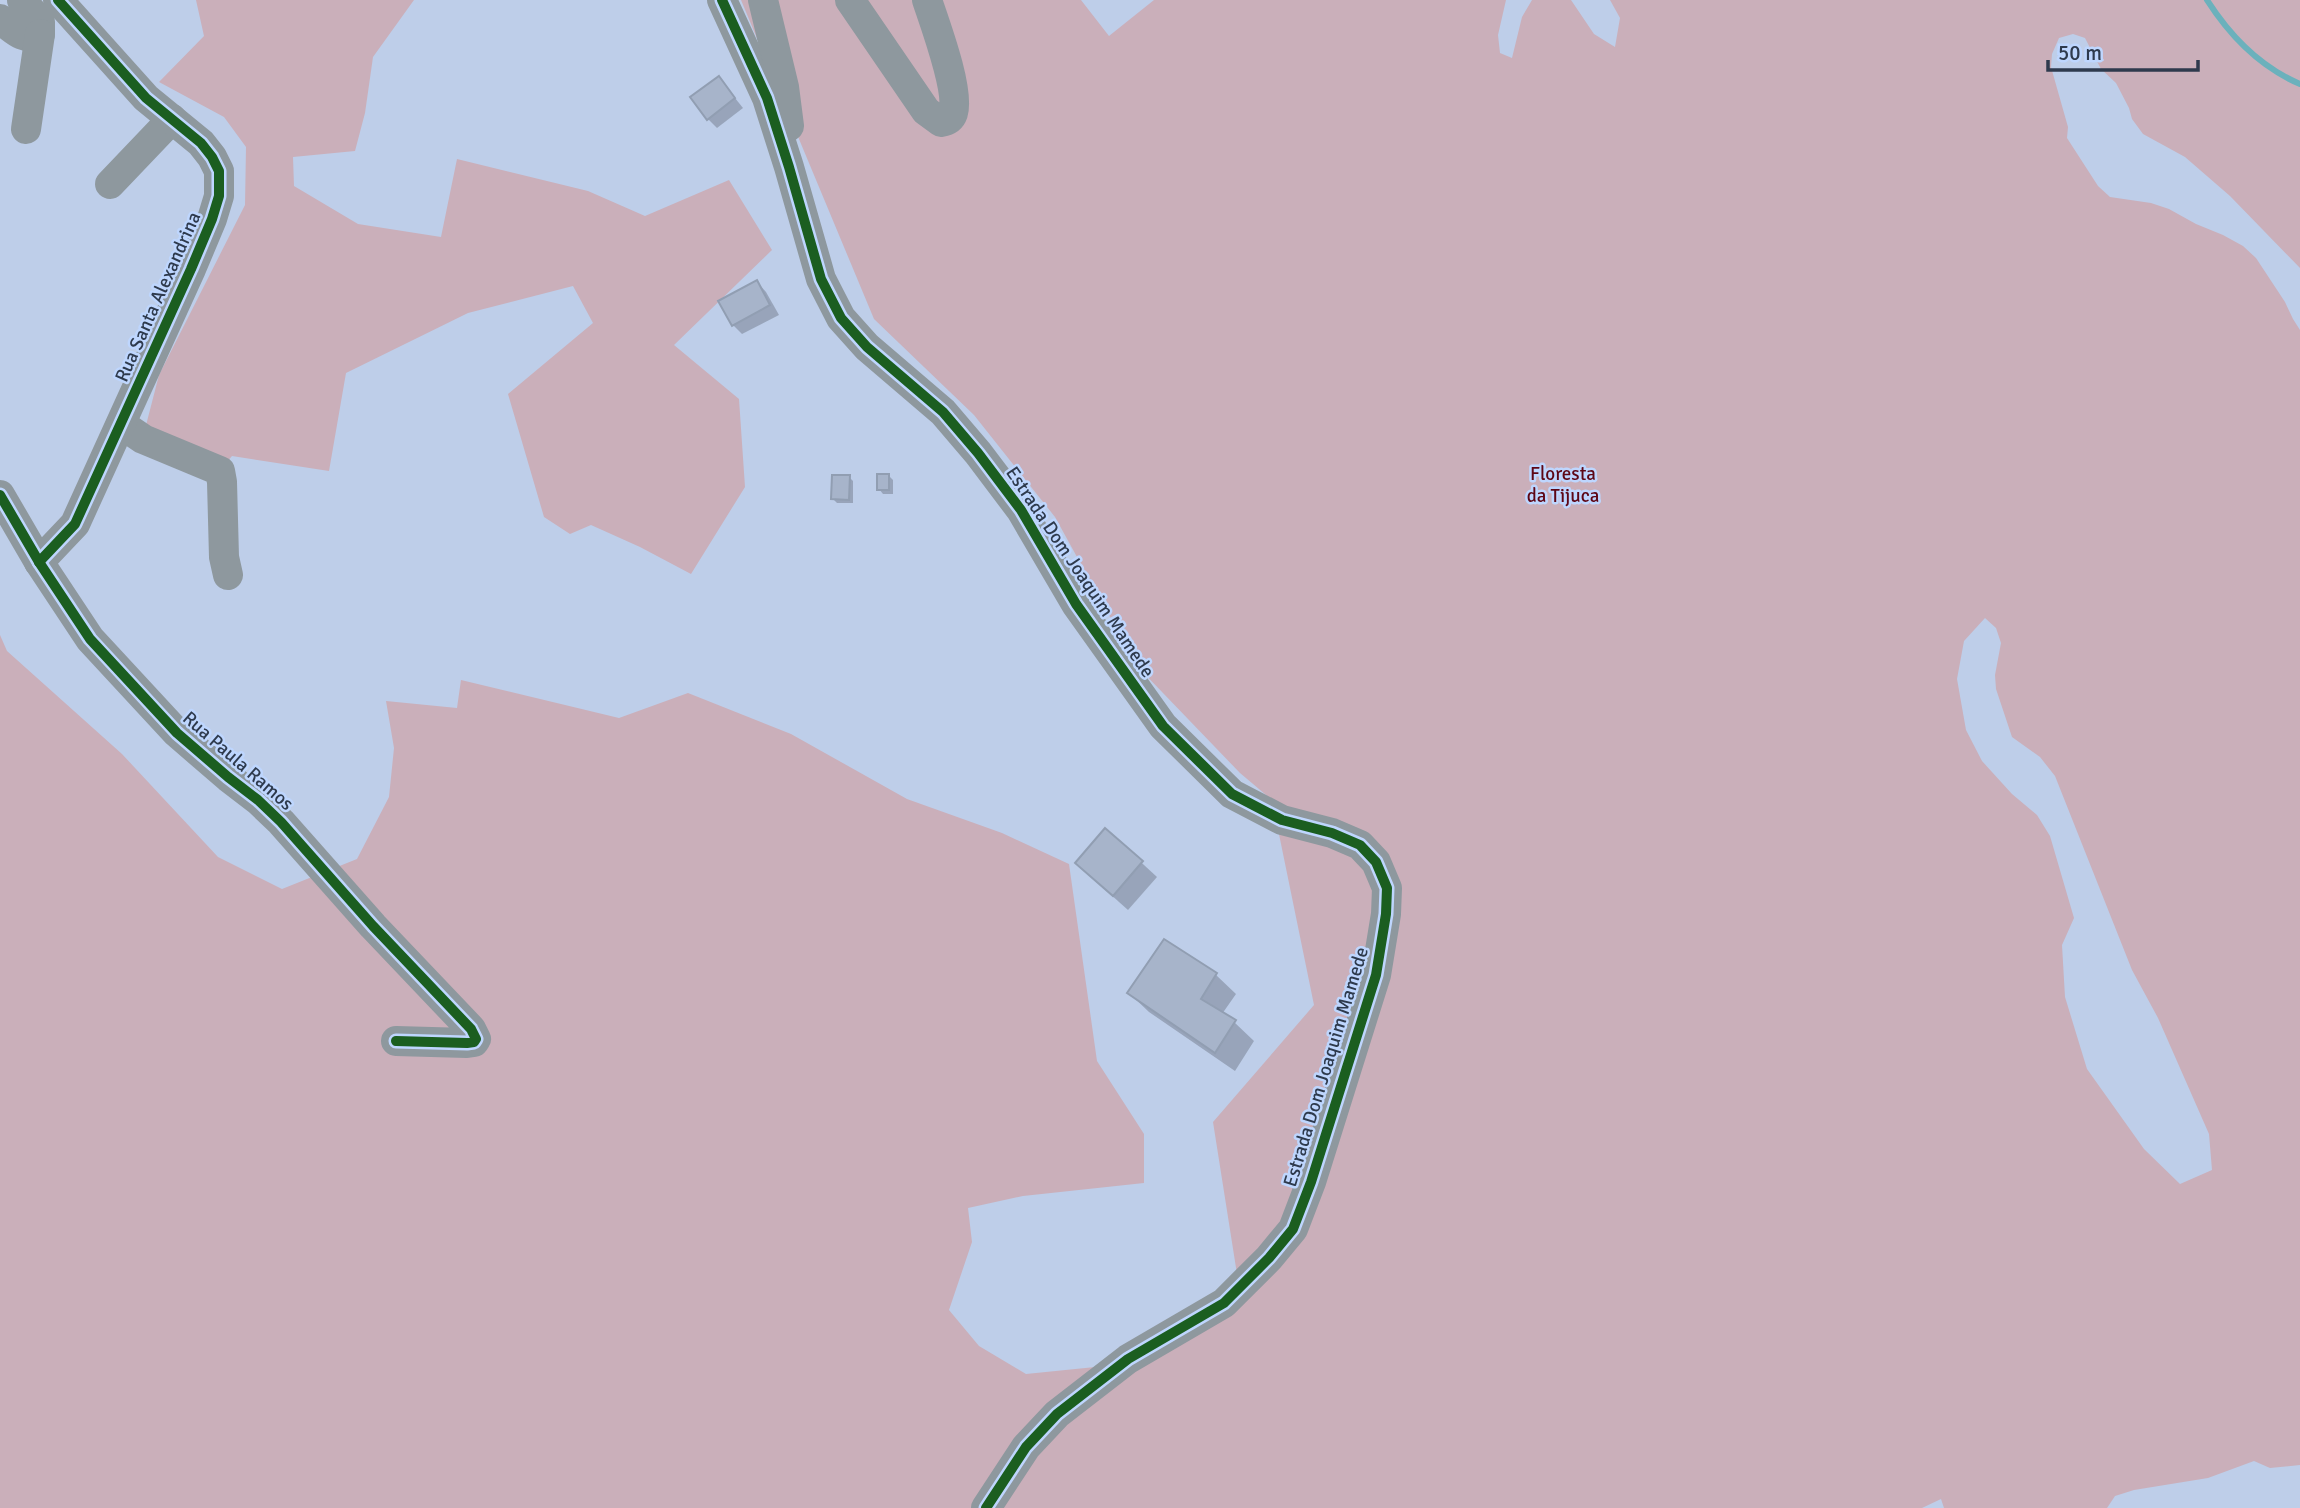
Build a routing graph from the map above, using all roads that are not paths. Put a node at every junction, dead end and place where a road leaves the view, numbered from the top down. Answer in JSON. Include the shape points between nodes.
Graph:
{"nodes":[{"id":1,"x":22,"y":0,"type":"edge"},
{"id":2,"x":58,"y":0,"type":"edge"},
{"id":3,"x":722,"y":0,"type":"edge"},
{"id":4,"x":763,"y":0,"type":"edge"},
{"id":5,"x":850,"y":0,"type":"edge"},
{"id":6,"x":927,"y":0,"type":"edge"},
{"id":7,"x":0,"y":19,"type":"edge"},
{"id":8,"x":40,"y":34,"type":"junction"},
{"id":9,"x":172,"y":119,"type":"junction"},
{"id":10,"x":26,"y":128,"type":"dead end"},
{"id":11,"x":789,"y":167,"type":"junction"},
{"id":12,"x":110,"y":184,"type":"dead end"},
{"id":13,"x":121,"y":424,"type":"junction"},
{"id":14,"x":3,"y":505,"type":"edge"},
{"id":15,"x":39,"y":562,"type":"junction"},
{"id":16,"x":228,"y":575,"type":"dead end"},
{"id":17,"x":396,"y":1041,"type":"dead end"},
{"id":18,"x":986,"y":1508,"type":"edge"}],
"edges":[{"from":1,"to":8,"type":"street","via":[[40,22]]},
{"from":2,"to":9,"type":"street","name":"Rua Santa Alexandrina","via":[[146,99]]},
{"from":3,"to":11,"type":"street","name":"Estrada Dom Joaquim Mamede","via":[[766,98]]},
{"from":4,"to":11,"type":"street","via":[[789,116]]},
{"from":5,"to":6,"type":"street","via":[[926,111],[941,122],[953,115],[954,96]]},
{"from":7,"to":8,"type":"street","via":[[21,36]]},
{"from":8,"to":10,"type":"street"},
{"from":9,"to":12,"type":"street"},
{"from":9,"to":13,"type":"street","name":"Rua Santa Alexandrina","via":[[212,158],[219,171],[219,196]]},
{"from":11,"to":18,"type":"street","name":"Estrada Dom Joaquim Mamede","via":[[821,279],[841,318],[867,347],[943,412],[978,453],[1021,510],[1076,604],[1163,726],[1232,794],[1282,820],[1360,845],[1376,862],[1387,888],[1376,975],[1293,1229],[1224,1303],[1128,1359],[1056,1414],[1027,1447]]},
{"from":13,"to":15,"type":"street","name":"Rua Santa Alexandrina","via":[[75,524]]},
{"from":13,"to":16,"type":"street","via":[[143,439],[219,471]]},
{"from":14,"to":15,"type":"street","name":"Rua Paula Ramos"},
{"from":15,"to":17,"type":"street","name":"Rua Paula Ramos","via":[[90,639],[177,733],[281,822],[476,1039],[467,1044]]}]}
